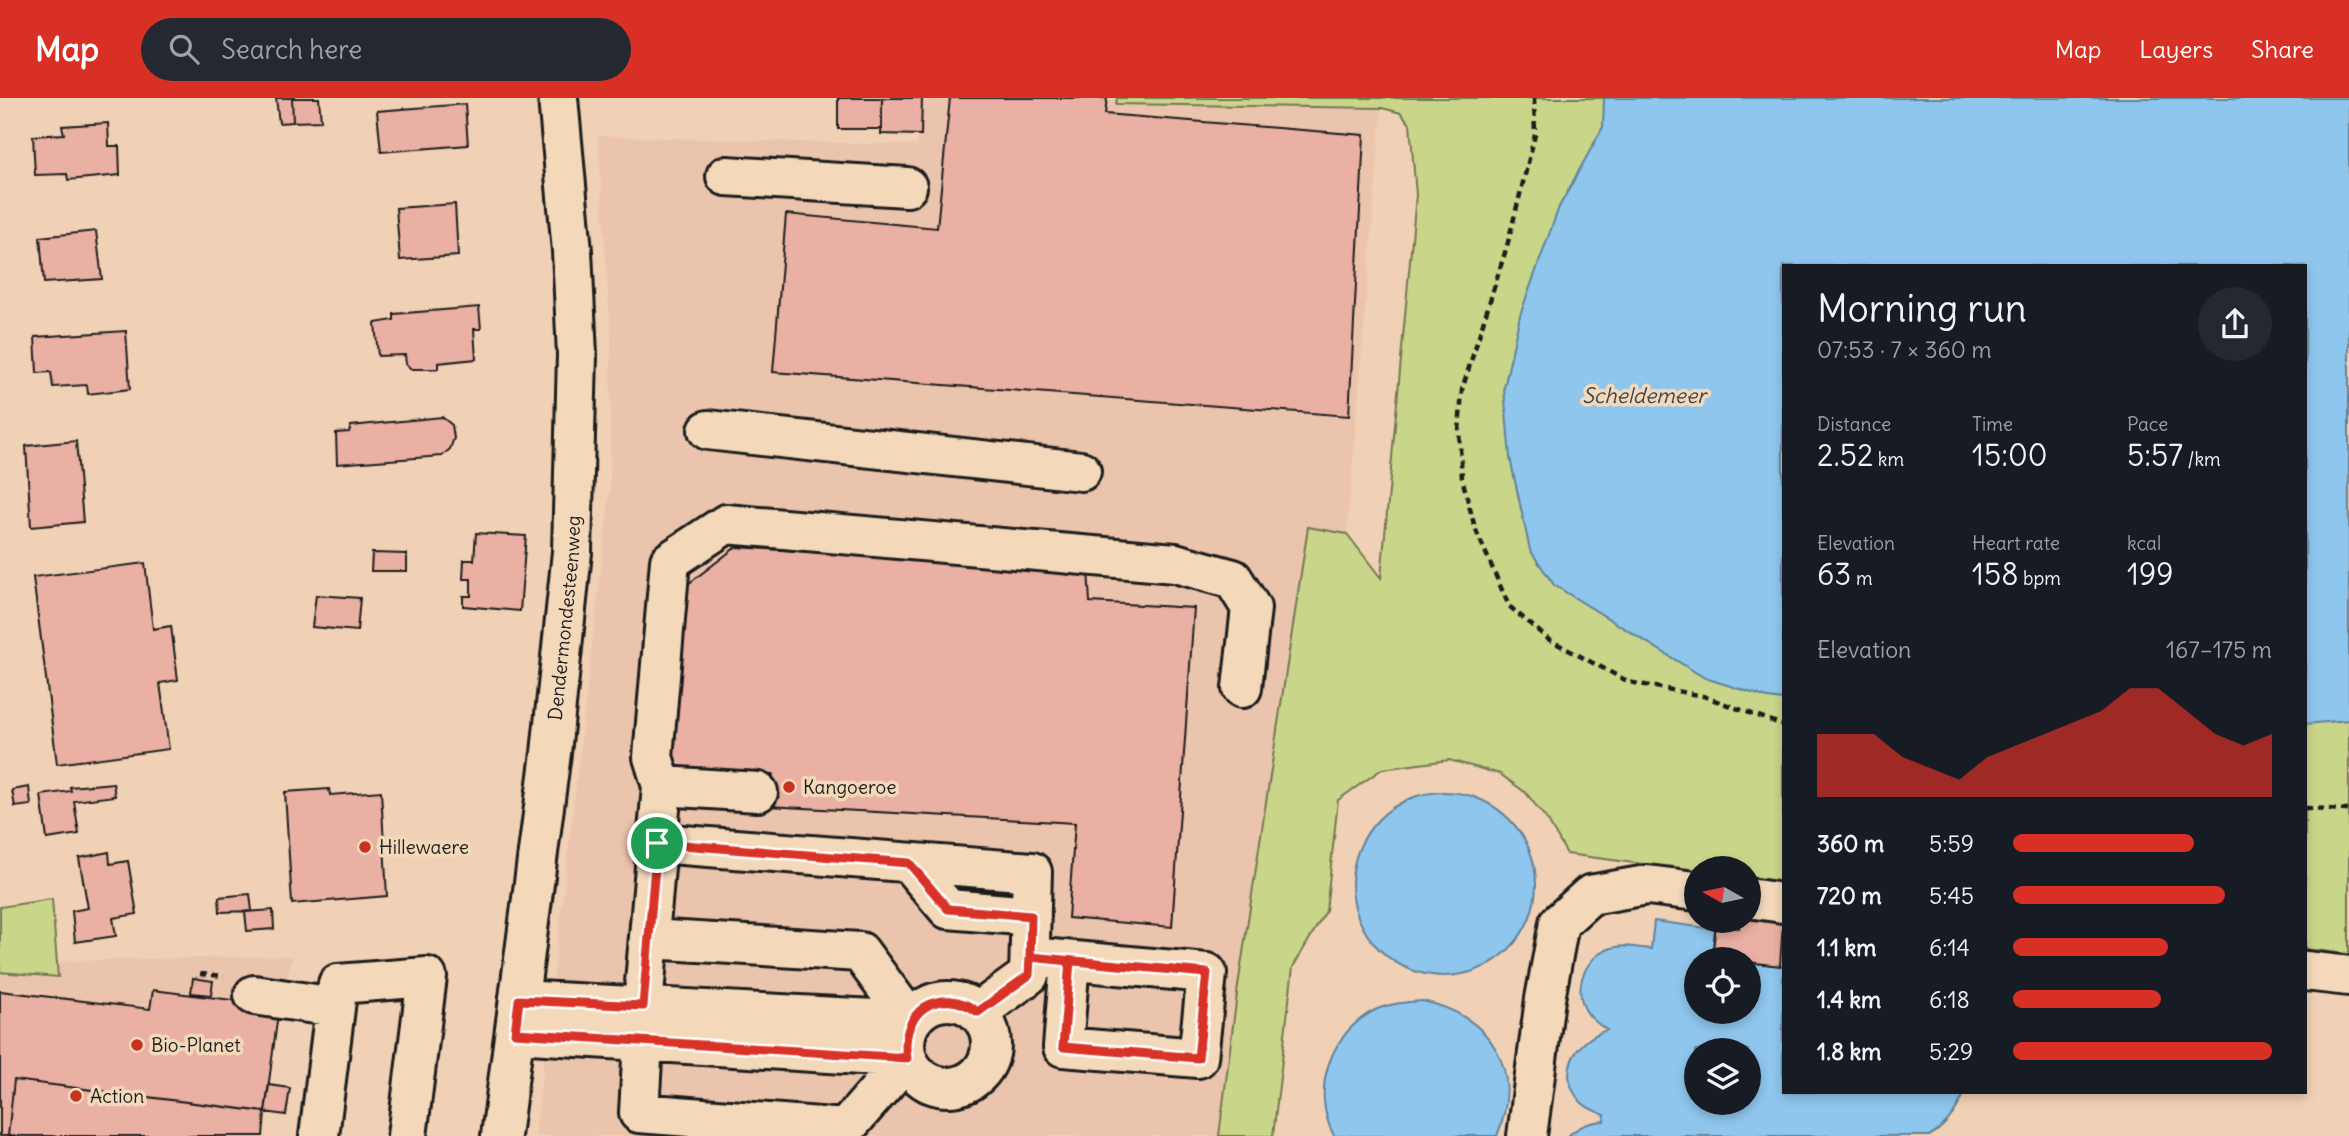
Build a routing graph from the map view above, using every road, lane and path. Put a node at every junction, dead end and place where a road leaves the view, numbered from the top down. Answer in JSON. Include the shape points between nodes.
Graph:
{"nodes":[{"id":1,"x":558,"y":98,"type":"edge"},
{"id":2,"x":1534,"y":98,"type":"edge"},
{"id":3,"x":726,"y":176,"type":"dead end"},
{"id":4,"x":907,"y":187,"type":"dead end"},
{"id":5,"x":708,"y":430,"type":"dead end"},
{"id":6,"x":1081,"y":471,"type":"dead end"},
{"id":7,"x":1242,"y":688,"type":"dead end"},
{"id":8,"x":1782,"y":725,"type":"edge"},
{"id":9,"x":662,"y":786,"type":"junction"},
{"id":10,"x":758,"y":792,"type":"dead end"},
{"id":11,"x":2307,"y":808,"type":"edge"},
{"id":12,"x":2349,"y":810,"type":"edge"},
{"id":13,"x":657,"y":843,"type":"junction"},
{"id":14,"x":1684,"y":890,"type":"edge"},
{"id":15,"x":1761,"y":900,"type":"edge"},
{"id":16,"x":1782,"y":903,"type":"edge"},
{"id":17,"x":649,"y":939,"type":"junction"},
{"id":18,"x":1030,"y":957,"type":"junction"},
{"id":19,"x":1070,"y":961,"type":"dead end"},
{"id":20,"x":2307,"y":971,"type":"edge"},
{"id":21,"x":2349,"y":976,"type":"edge"},
{"id":22,"x":254,"y":995,"type":"dead end"},
{"id":23,"x":335,"y":1007,"type":"junction"},
{"id":24,"x":978,"y":1012,"type":"junction"},
{"id":25,"x":517,"y":1017,"type":"junction"},
{"id":26,"x":643,"y":1023,"type":"junction"},
{"id":27,"x":909,"y":1040,"type":"junction"},
{"id":28,"x":319,"y":1136,"type":"edge"},
{"id":29,"x":407,"y":1136,"type":"edge"},
{"id":30,"x":501,"y":1136,"type":"edge"},
{"id":31,"x":1527,"y":1136,"type":"edge"}],
"edges":[{"from":1,"to":25,"type":"main road","name":"Dendermondesteenweg","via":[[576,355],[572,552]]},
{"from":2,"to":8,"type":"path","via":[[1532,148],[1462,390],[1462,478],[1475,528],[1509,606],[1548,639],[1629,682],[1703,696]]},
{"from":3,"to":4,"type":"main road"},
{"from":5,"to":6,"type":"main road"},
{"from":7,"to":9,"type":"main road","via":[[1251,608],[1233,579],[1175,563],[726,524],[670,561],[653,757]]},
{"from":9,"to":10,"type":"main road"},
{"from":9,"to":13,"type":"main road"},
{"from":11,"to":12,"type":"path"},
{"from":13,"to":17,"type":"main road"},
{"from":13,"to":18,"type":"main road","via":[[1032,872]]},
{"from":14,"to":31,"type":"main road","via":[[1647,885],[1590,895],[1559,923]]},
{"from":15,"to":16,"type":"main road"},
{"from":17,"to":26,"type":"main road"},
{"from":17,"to":27,"type":"main road","via":[[860,952]]},
{"from":18,"to":19,"type":"main road"},
{"from":18,"to":24,"type":"main road","via":[[1029,975]]},
{"from":20,"to":21,"type":"main road"},
{"from":22,"to":23,"type":"main road"},
{"from":23,"to":28,"type":"main road"},
{"from":23,"to":29,"type":"main road","via":[[338,984],[427,978]]},
{"from":24,"to":27,"type":"main road","via":[[956,1001],[930,1004],[919,1011]]},
{"from":24,"to":27,"type":"main road","via":[[992,1038],[991,1052],[977,1077],[965,1084],[951,1088],[924,1080],[914,1071]]},
{"from":25,"to":26,"type":"main road"},
{"from":25,"to":30,"type":"main road","name":"Dendermondesteenweg"},
{"from":26,"to":27,"type":"main road"},
{"from":26,"to":27,"type":"main road","via":[[639,1113],[845,1129]]}]}
